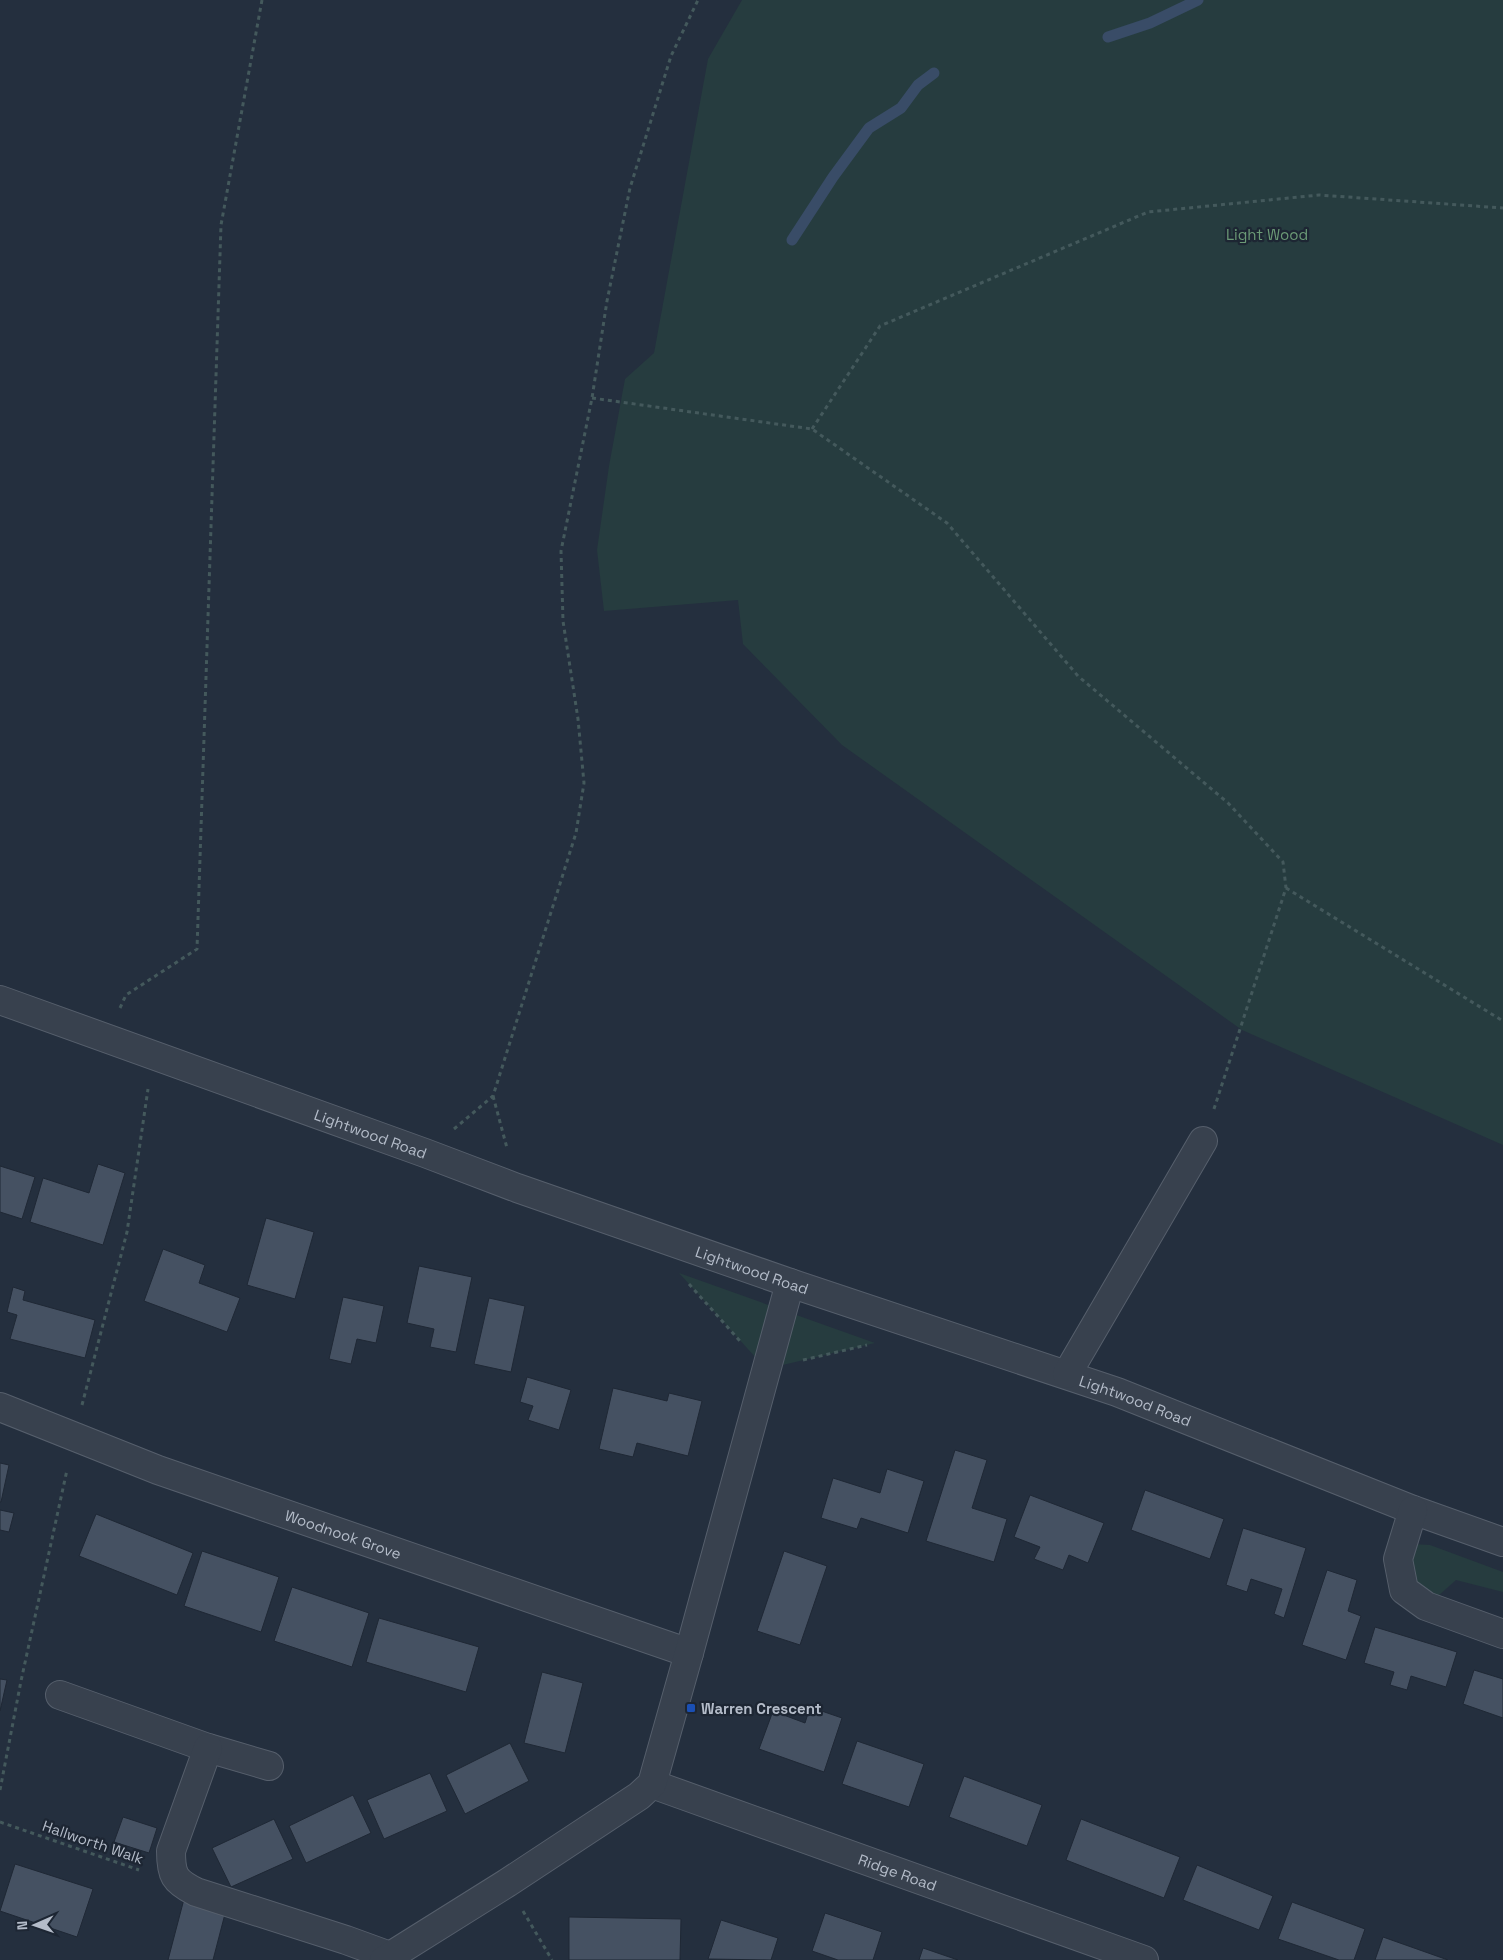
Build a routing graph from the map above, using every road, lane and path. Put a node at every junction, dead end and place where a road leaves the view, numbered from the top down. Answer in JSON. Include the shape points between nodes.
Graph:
{"nodes":[{"id":1,"x":262,"y":0,"type":"edge"},
{"id":2,"x":698,"y":0,"type":"edge"},
{"id":3,"x":1503,"y":208,"type":"edge"},
{"id":4,"x":592,"y":398,"type":"junction"},
{"id":5,"x":812,"y":429,"type":"junction"},
{"id":6,"x":1286,"y":888,"type":"junction"},
{"id":7,"x":0,"y":1000,"type":"edge"},
{"id":8,"x":1503,"y":1021,"type":"edge"},
{"id":9,"x":108,"y":1039,"type":"junction"},
{"id":10,"x":154,"y":1056,"type":"junction"},
{"id":11,"x":493,"y":1096,"type":"junction"},
{"id":12,"x":1203,"y":1140,"type":"joint"},
{"id":13,"x":425,"y":1153,"type":"junction"},
{"id":14,"x":517,"y":1188,"type":"junction"},
{"id":15,"x":790,"y":1283,"type":"junction"},
{"id":16,"x":1066,"y":1374,"type":"junction"},
{"id":17,"x":0,"y":1407,"type":"edge"},
{"id":18,"x":74,"y":1436,"type":"junction"},
{"id":19,"x":1413,"y":1510,"type":"junction"},
{"id":20,"x":1503,"y":1542,"type":"edge"},
{"id":21,"x":1503,"y":1634,"type":"edge"},
{"id":22,"x":689,"y":1653,"type":"junction"},
{"id":23,"x":60,"y":1696,"type":"dead end"},
{"id":24,"x":208,"y":1748,"type":"junction"},
{"id":25,"x":269,"y":1766,"type":"dead end"},
{"id":26,"x":652,"y":1784,"type":"junction"},
{"id":27,"x":0,"y":1790,"type":"edge"},
{"id":28,"x":0,"y":1822,"type":"edge"},
{"id":29,"x":507,"y":1883,"type":"junction"},
{"id":30,"x":179,"y":1884,"type":"junction"},
{"id":31,"x":387,"y":1958,"type":"edge"},
{"id":32,"x":552,"y":1960,"type":"edge"},
{"id":33,"x":1144,"y":1960,"type":"edge"}],
"edges":[{"from":1,"to":9,"type":"path","via":[[221,225],[197,948],[126,995]]},
{"from":2,"to":4,"type":"path","via":[[671,56],[630,188],[606,301]]},
{"from":3,"to":5,"type":"path","via":[[1319,196],[1148,212],[880,326]]},
{"from":4,"to":5,"type":"path"},
{"from":4,"to":11,"type":"path","via":[[561,551],[563,622],[584,783],[576,834]]},
{"from":5,"to":6,"type":"path","via":[[947,523],[1078,676],[1228,803],[1283,862]]},
{"from":6,"to":8,"type":"path"},
{"from":6,"to":12,"type":"path"},
{"from":7,"to":9,"type":"street","name":"Lightwood Road"},
{"from":9,"to":10,"type":"street","name":"Lightwood Road"},
{"from":10,"to":13,"type":"street","name":"Lightwood Road"},
{"from":10,"to":18,"type":"path","via":[[127,1232]]},
{"from":11,"to":13,"type":"path"},
{"from":11,"to":14,"type":"path"},
{"from":12,"to":16,"type":"street"},
{"from":13,"to":14,"type":"street","name":"Lightwood Road"},
{"from":14,"to":15,"type":"street","name":"Lightwood Road"},
{"from":15,"to":16,"type":"street","name":"Lightwood Road"},
{"from":15,"to":22,"type":"street"},
{"from":16,"to":19,"type":"street","name":"Lightwood Road"},
{"from":17,"to":18,"type":"street","name":"Woodnook Grove"},
{"from":18,"to":22,"type":"street","name":"Woodnook Grove","via":[[167,1473]]},
{"from":18,"to":27,"type":"path"},
{"from":19,"to":20,"type":"street","name":"Lightwood Road"},
{"from":19,"to":21,"type":"street","via":[[1398,1559],[1404,1590],[1426,1606]]},
{"from":22,"to":26,"type":"street"},
{"from":23,"to":24,"type":"street"},
{"from":24,"to":25,"type":"street"},
{"from":24,"to":30,"type":"street","via":[[172,1850],[171,1868]]},
{"from":26,"to":29,"type":"street","via":[[639,1796]]},
{"from":26,"to":33,"type":"street","name":"Ridge Road"},
{"from":28,"to":30,"type":"path","name":"Hallworth Walk"},
{"from":29,"to":31,"type":"street"},
{"from":29,"to":32,"type":"path"},
{"from":30,"to":31,"type":"street","via":[[346,1940]]}]}
